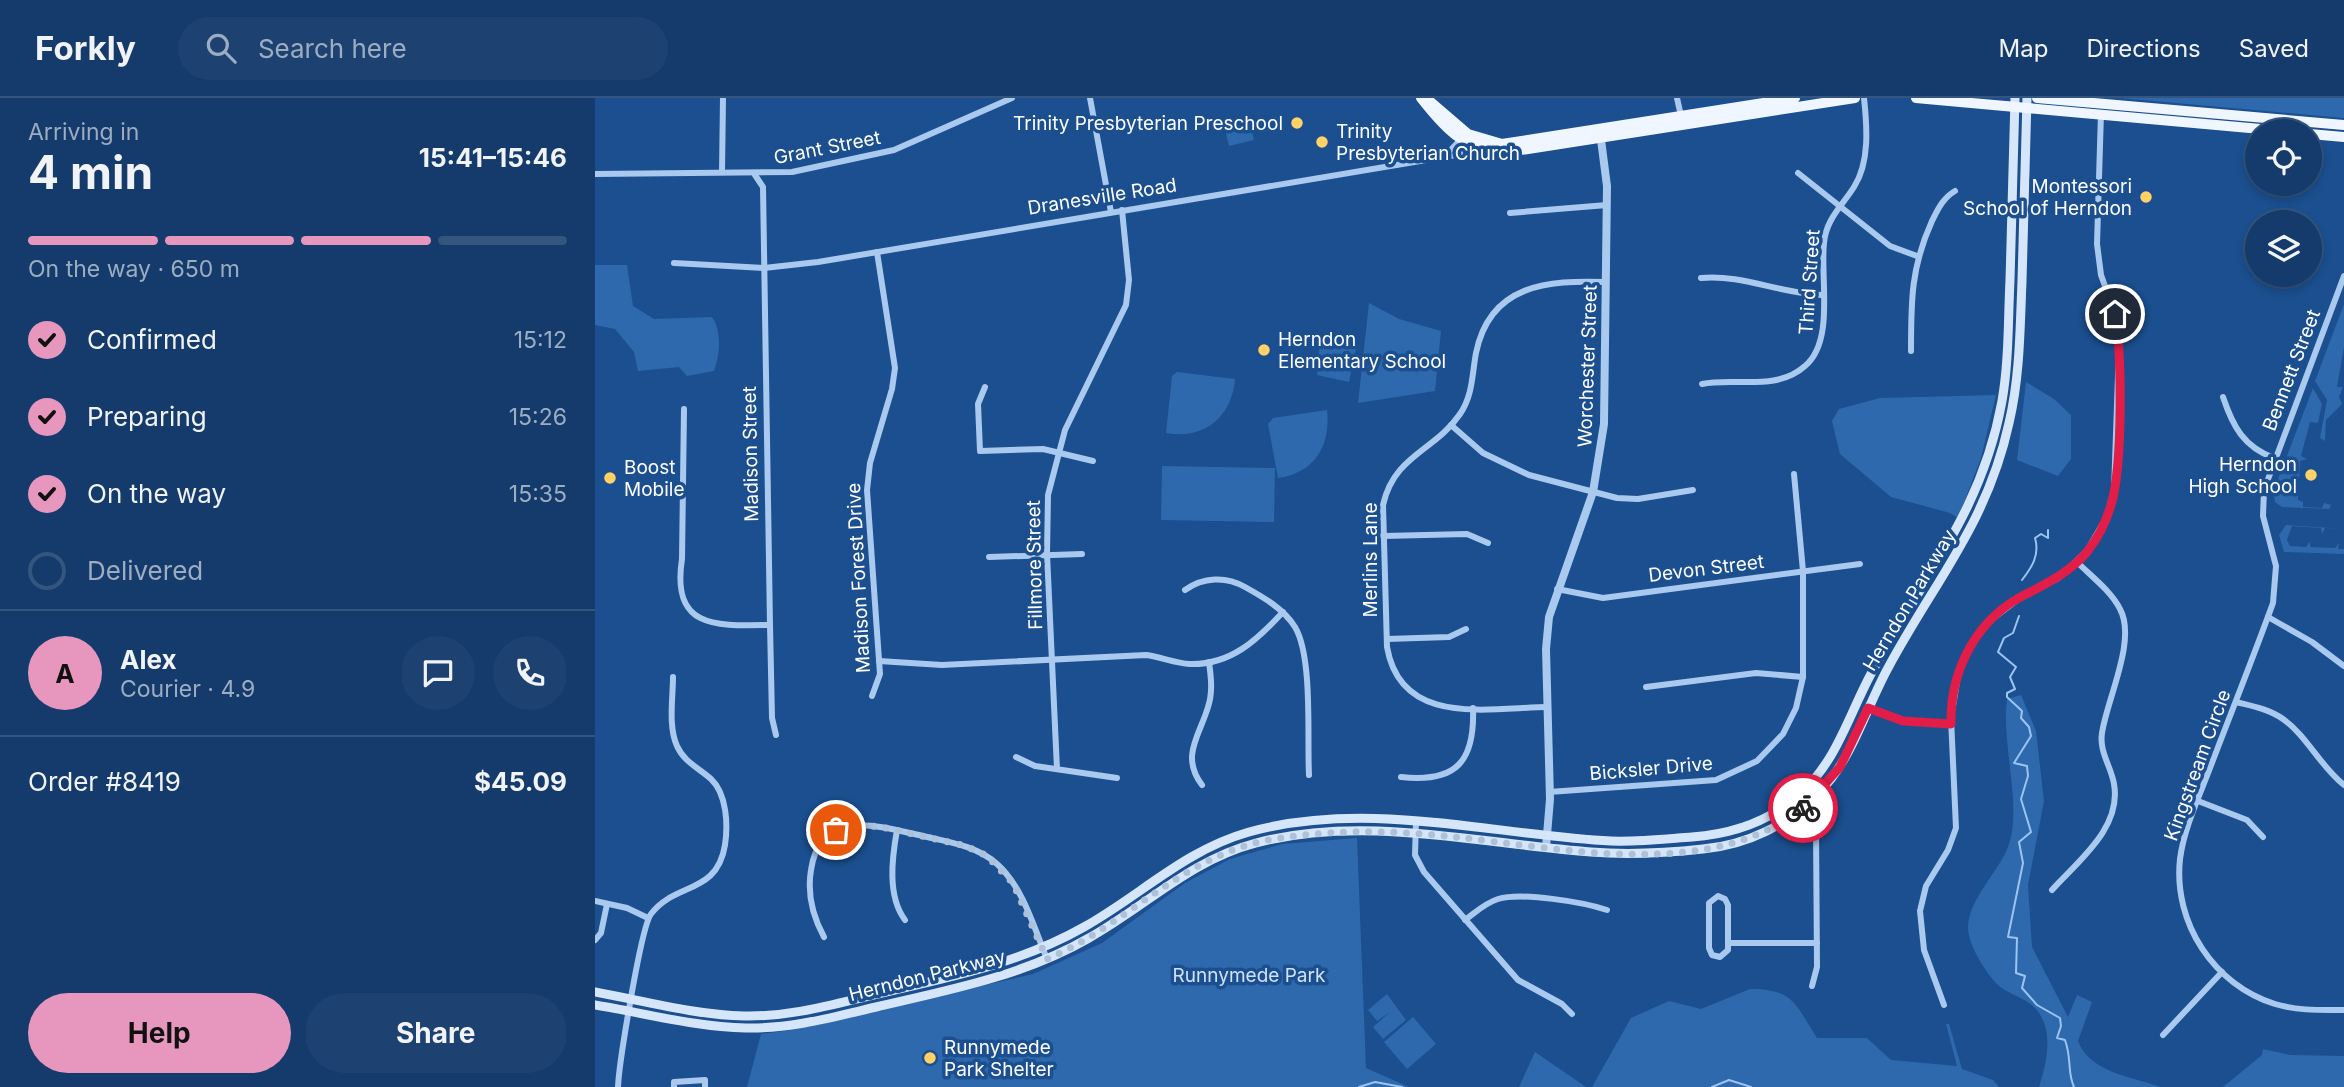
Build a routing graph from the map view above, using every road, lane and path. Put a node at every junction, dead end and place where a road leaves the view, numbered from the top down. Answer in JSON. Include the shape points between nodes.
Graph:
{"nodes":[{"id":1,"x":723,"y":98,"type":"edge"},
{"id":2,"x":1012,"y":98,"type":"edge"},
{"id":3,"x":1090,"y":98,"type":"edge"},
{"id":4,"x":1423,"y":98,"type":"edge"},
{"id":5,"x":1677,"y":98,"type":"edge"},
{"id":6,"x":1795,"y":98,"type":"edge"},
{"id":7,"x":1855,"y":98,"type":"edge"},
{"id":8,"x":1864,"y":98,"type":"edge"},
{"id":9,"x":1916,"y":98,"type":"edge"},
{"id":10,"x":2037,"y":98,"type":"edge"},
{"id":11,"x":2015,"y":102,"type":"edge"},
{"id":12,"x":2027,"y":103,"type":"edge"},
{"id":13,"x":2101,"y":109,"type":"junction"},
{"id":14,"x":1681,"y":116,"type":"junction"},
{"id":15,"x":2344,"y":125,"type":"edge"},
{"id":16,"x":2245,"y":126,"type":"edge"},
{"id":17,"x":1600,"y":135,"type":"junction"},
{"id":18,"x":2322,"y":135,"type":"edge"},
{"id":19,"x":2344,"y":137,"type":"edge"},
{"id":20,"x":1465,"y":139,"type":"junction"},
{"id":21,"x":722,"y":172,"type":"junction"},
{"id":22,"x":1798,"y":173,"type":"dead end"},
{"id":23,"x":595,"y":174,"type":"edge"},
{"id":24,"x":755,"y":175,"type":"junction"},
{"id":25,"x":1955,"y":191,"type":"dead end"},
{"id":26,"x":1607,"y":205,"type":"junction"},
{"id":27,"x":1840,"y":206,"type":"junction"},
{"id":28,"x":1122,"y":210,"type":"junction"},
{"id":29,"x":1111,"y":212,"type":"junction"},
{"id":30,"x":1510,"y":213,"type":"dead end"},
{"id":31,"x":877,"y":252,"type":"junction"},
{"id":32,"x":1917,"y":256,"type":"junction"},
{"id":33,"x":674,"y":263,"type":"dead end"},
{"id":34,"x":764,"y":268,"type":"junction"},
{"id":35,"x":2344,"y":276,"type":"edge"},
{"id":36,"x":1701,"y":278,"type":"dead end"},
{"id":37,"x":1606,"y":282,"type":"junction"},
{"id":38,"x":1823,"y":295,"type":"junction"},
{"id":39,"x":1911,"y":351,"type":"dead end"},
{"id":40,"x":1702,"y":384,"type":"dead end"},
{"id":41,"x":985,"y":387,"type":"dead end"},
{"id":42,"x":2223,"y":397,"type":"dead end"},
{"id":43,"x":684,"y":409,"type":"dead end"},
{"id":44,"x":1451,"y":425,"type":"junction"},
{"id":45,"x":1058,"y":450,"type":"junction"},
{"id":46,"x":2274,"y":458,"type":"junction"},
{"id":47,"x":1093,"y":461,"type":"dead end"},
{"id":48,"x":1794,"y":474,"type":"dead end"},
{"id":49,"x":1693,"y":490,"type":"dead end"},
{"id":50,"x":1593,"y":492,"type":"junction"},
{"id":51,"x":2263,"y":516,"type":"joint"},
{"id":52,"x":1383,"y":536,"type":"junction"},
{"id":53,"x":1488,"y":543,"type":"dead end"},
{"id":54,"x":1047,"y":554,"type":"junction"},
{"id":55,"x":1082,"y":554,"type":"dead end"},
{"id":56,"x":989,"y":558,"type":"dead end"},
{"id":57,"x":2077,"y":562,"type":"junction"},
{"id":58,"x":1860,"y":564,"type":"dead end"},
{"id":59,"x":1803,"y":571,"type":"junction"},
{"id":60,"x":1557,"y":589,"type":"junction"},
{"id":61,"x":1185,"y":590,"type":"dead end"},
{"id":62,"x":1283,"y":612,"type":"junction"},
{"id":63,"x":2268,"y":618,"type":"junction"},
{"id":64,"x":770,"y":625,"type":"junction"},
{"id":65,"x":1466,"y":629,"type":"dead end"},
{"id":66,"x":1387,"y":639,"type":"junction"},
{"id":67,"x":1052,"y":660,"type":"junction"},
{"id":68,"x":879,"y":661,"type":"junction"},
{"id":69,"x":1209,"y":662,"type":"junction"},
{"id":70,"x":2344,"y":666,"type":"edge"},
{"id":71,"x":673,"y":677,"type":"dead end"},
{"id":72,"x":1803,"y":677,"type":"junction"},
{"id":73,"x":1646,"y":687,"type":"dead end"},
{"id":74,"x":872,"y":696,"type":"dead end"},
{"id":75,"x":2236,"y":702,"type":"junction"},
{"id":76,"x":1547,"y":707,"type":"junction"},
{"id":77,"x":1473,"y":708,"type":"junction"},
{"id":78,"x":1868,"y":708,"type":"junction"},
{"id":79,"x":1951,"y":724,"type":"junction"},
{"id":80,"x":776,"y":735,"type":"dead end"},
{"id":81,"x":1016,"y":757,"type":"dead end"},
{"id":82,"x":1057,"y":769,"type":"junction"},
{"id":83,"x":1309,"y":775,"type":"dead end"},
{"id":84,"x":1401,"y":777,"type":"dead end"},
{"id":85,"x":1117,"y":778,"type":"dead end"},
{"id":86,"x":1202,"y":785,"type":"dead end"},
{"id":87,"x":2344,"y":785,"type":"edge"},
{"id":88,"x":1549,"y":792,"type":"junction"},
{"id":89,"x":1799,"y":795,"type":"junction"},
{"id":90,"x":2198,"y":802,"type":"junction"},
{"id":91,"x":1806,"y":805,"type":"junction"},
{"id":92,"x":1416,"y":821,"type":"junction"},
{"id":93,"x":897,"y":831,"type":"junction"},
{"id":94,"x":1415,"y":834,"type":"junction"},
{"id":95,"x":1547,"y":835,"type":"junction"},
{"id":96,"x":2263,"y":836,"type":"dead end"},
{"id":97,"x":1546,"y":847,"type":"junction"},
{"id":98,"x":2052,"y":890,"type":"dead end"},
{"id":99,"x":595,"y":901,"type":"edge"},
{"id":100,"x":607,"y":904,"type":"junction"},
{"id":101,"x":1607,"y":910,"type":"dead end"},
{"id":102,"x":648,"y":918,"type":"junction"},
{"id":103,"x":905,"y":920,"type":"dead end"},
{"id":104,"x":1465,"y":920,"type":"junction"},
{"id":105,"x":824,"y":937,"type":"dead end"},
{"id":106,"x":595,"y":940,"type":"edge"},
{"id":107,"x":1728,"y":943,"type":"junction"},
{"id":108,"x":1817,"y":943,"type":"junction"},
{"id":109,"x":1042,"y":948,"type":"junction"},
{"id":110,"x":1047,"y":959,"type":"junction"},
{"id":111,"x":2222,"y":972,"type":"junction"},
{"id":112,"x":1812,"y":986,"type":"dead end"},
{"id":113,"x":595,"y":992,"type":"edge"},
{"id":114,"x":632,"y":999,"type":"junction"},
{"id":115,"x":595,"y":1005,"type":"edge"},
{"id":116,"x":1944,"y":1005,"type":"dead end"},
{"id":117,"x":2344,"y":1010,"type":"edge"},
{"id":118,"x":630,"y":1011,"type":"junction"},
{"id":119,"x":1571,"y":1014,"type":"dead end"},
{"id":120,"x":2163,"y":1035,"type":"dead end"},
{"id":121,"x":618,"y":1087,"type":"edge"},
{"id":122,"x":674,"y":1087,"type":"edge"},
{"id":123,"x":705,"y":1087,"type":"edge"}],
"edges":[{"from":1,"to":21,"type":"street"},
{"from":2,"to":24,"type":"street","name":"Grant Street","via":[[878,155]]},
{"from":3,"to":29,"type":"street"},
{"from":4,"to":20,"type":"main road"},
{"from":5,"to":14,"type":"street"},
{"from":6,"to":14,"type":"main road"},
{"from":7,"to":17,"type":"main road"},
{"from":8,"to":27,"type":"street","name":"Third Street","via":[[1863,166]]},
{"from":9,"to":11,"type":"main road"},
{"from":10,"to":13,"type":"main road"},
{"from":11,"to":12,"type":"main road"},
{"from":11,"to":89,"type":"main road","name":"Herndon Parkway","via":[[2006,364],[1988,456],[1954,537],[1886,646],[1836,749]]},
{"from":12,"to":13,"type":"main road"},
{"from":12,"to":78,"type":"main road","name":"Herndon Parkway","via":[[2019,349],[2009,425],[1995,474],[1969,533]]},
{"from":13,"to":15,"type":"main road"},
{"from":13,"to":16,"type":"main road"},
{"from":13,"to":57,"type":"street","via":[[2097,244],[2119,347],[2116,477],[2106,518]]},
{"from":14,"to":17,"type":"main road"},
{"from":17,"to":20,"type":"main road","via":[[1502,144]]},
{"from":17,"to":26,"type":"street","name":"Worchester Street"},
{"from":18,"to":19,"type":"main road"},
{"from":20,"to":28,"type":"street","name":"Dranesville Road","via":[[1464,151],[1445,157]]},
{"from":21,"to":23,"type":"street","name":"Grant Street"},
{"from":21,"to":24,"type":"street","name":"Grant Street"},
{"from":22,"to":27,"type":"street"},
{"from":24,"to":34,"type":"street","name":"Madison Street","via":[[763,187]]},
{"from":25,"to":32,"type":"street","via":[[1940,205]]},
{"from":26,"to":30,"type":"street"},
{"from":26,"to":37,"type":"street","name":"Worchester Street"},
{"from":27,"to":32,"type":"street","via":[[1890,246]]},
{"from":27,"to":38,"type":"street","name":"Third Street","via":[[1826,228]]},
{"from":28,"to":29,"type":"street","name":"Dranesville Road"},
{"from":28,"to":45,"type":"street","name":"Fillmore Street","via":[[1129,280],[1126,304]]},
{"from":29,"to":31,"type":"street","name":"Dranesville Road"},
{"from":31,"to":34,"type":"street","name":"Dranesville Road"},
{"from":31,"to":68,"type":"street","name":"Madison Forest Drive","via":[[895,368],[867,476]]},
{"from":32,"to":39,"type":"street"},
{"from":33,"to":34,"type":"street","name":"Dranesville Road"},
{"from":34,"to":64,"type":"street","name":"Madison Street"},
{"from":35,"to":46,"type":"street","name":"Bennett Street"},
{"from":36,"to":38,"type":"street","via":[[1725,277],[1791,293]]},
{"from":37,"to":44,"type":"street","name":"Merlins Lane","via":[[1538,285],[1519,292],[1497,309],[1478,344],[1469,396]]},
{"from":37,"to":50,"type":"street","name":"Worchester Street","via":[[1605,415]]},
{"from":38,"to":40,"type":"street","name":"Third Street","via":[[1821,344],[1805,367],[1777,379]]},
{"from":41,"to":45,"type":"street","via":[[978,404],[980,451]]},
{"from":42,"to":46,"type":"street","via":[[2241,437]]},
{"from":43,"to":64,"type":"street","via":[[682,595],[689,611],[701,621],[718,626]]},
{"from":44,"to":50,"type":"street","via":[[1483,453],[1518,471]]},
{"from":44,"to":52,"type":"street","name":"Merlins Lane","via":[[1395,475],[1383,505]]},
{"from":45,"to":47,"type":"street"},
{"from":45,"to":54,"type":"street","name":"Fillmore Street","via":[[1048,495]]},
{"from":46,"to":51,"type":"street","name":"Bennett Street","via":[[2264,490]]},
{"from":48,"to":59,"type":"street","name":"Bicksler Drive"},
{"from":49,"to":50,"type":"street","via":[[1629,499]]},
{"from":50,"to":60,"type":"street","name":"Worchester Street"},
{"from":51,"to":63,"type":"street","name":"Kingstream Circle","via":[[2277,578]]},
{"from":52,"to":53,"type":"street","via":[[1467,534]]},
{"from":52,"to":66,"type":"street","name":"Merlins Lane"},
{"from":54,"to":55,"type":"street"},
{"from":54,"to":56,"type":"street"},
{"from":54,"to":67,"type":"street","name":"Fillmore Street"},
{"from":57,"to":79,"type":"street","via":[[2004,608],[1980,631],[1959,670]]},
{"from":57,"to":98,"type":"street","via":[[2114,600],[2125,624],[2125,643],[2101,739],[2115,785],[2115,805],[2102,834]]},
{"from":58,"to":59,"type":"street","name":"Devon Street"},
{"from":59,"to":60,"type":"street","name":"Devon Street","via":[[1603,598]]},
{"from":59,"to":72,"type":"street","name":"Bicksler Drive"},
{"from":60,"to":76,"type":"street","name":"Worchester Street","via":[[1546,633]]},
{"from":61,"to":62,"type":"street","via":[[1202,581],[1234,582]]},
{"from":62,"to":69,"type":"street","via":[[1245,648]]},
{"from":62,"to":83,"type":"street","via":[[1304,649]]},
{"from":63,"to":70,"type":"street"},
{"from":63,"to":75,"type":"street","name":"Kingstream Circle"},
{"from":64,"to":80,"type":"street","name":"Madison Street"},
{"from":65,"to":66,"type":"street","via":[[1449,637]]},
{"from":66,"to":77,"type":"street","name":"Merlins Lane","via":[[1392,667],[1411,692],[1440,706]]},
{"from":67,"to":68,"type":"street","via":[[942,665]]},
{"from":67,"to":69,"type":"street","via":[[1146,655]]},
{"from":67,"to":82,"type":"street","name":"Fillmore Street"},
{"from":68,"to":74,"type":"street","name":"Madison Forest Drive","via":[[879,683]]},
{"from":69,"to":86,"type":"street","via":[[1209,705],[1191,756],[1193,772]]},
{"from":71,"to":102,"type":"street","via":[[675,742],[685,759],[719,791],[726,839],[712,875],[669,898]]},
{"from":72,"to":73,"type":"street","via":[[1756,673]]},
{"from":72,"to":88,"type":"street","name":"Bicksler Drive","via":[[1796,708],[1783,734],[1757,761],[1731,775],[1701,783]]},
{"from":75,"to":87,"type":"street","via":[[2284,720]]},
{"from":75,"to":90,"type":"street","name":"Kingstream Circle"},
{"from":76,"to":77,"type":"street","name":"Merlins Lane"},
{"from":76,"to":88,"type":"street","name":"Worchester Street"},
{"from":77,"to":84,"type":"street","via":[[1473,737],[1462,762],[1438,777]]},
{"from":78,"to":79,"type":"street","via":[[1903,721]]},
{"from":78,"to":91,"type":"main road","name":"Herndon Parkway","via":[[1846,757]]},
{"from":79,"to":116,"type":"street","via":[[1956,828],[1926,886],[1920,924],[1924,950]]},
{"from":81,"to":82,"type":"street"},
{"from":82,"to":85,"type":"street"},
{"from":88,"to":95,"type":"street","name":"Worchester Street"},
{"from":89,"to":91,"type":"street"},
{"from":89,"to":95,"type":"main road","name":"Herndon Parkway","via":[[1763,820],[1714,836],[1626,841]]},
{"from":90,"to":96,"type":"street","via":[[2247,820]]},
{"from":90,"to":111,"type":"street","name":"Kingstream Circle","via":[[2183,844],[2180,889],[2193,933]]},
{"from":91,"to":97,"type":"main road","name":"Herndon Parkway","via":[[1764,833],[1717,847],[1617,853]]},
{"from":91,"to":108,"type":"street","via":[[1817,827]]},
{"from":92,"to":94,"type":"street"},
{"from":92,"to":95,"type":"main road","name":"Herndon Parkway"},
{"from":92,"to":109,"type":"main road","name":"Herndon Parkway","via":[[1300,823],[1226,839],[1179,862],[1106,913]]},
{"from":93,"to":103,"type":"street","via":[[895,898]]},
{"from":93,"to":105,"type":"street","via":[[848,827],[822,839],[814,850],[809,880],[814,919]]},
{"from":93,"to":109,"type":"street","via":[[966,846],[997,864],[1013,883]]},
{"from":94,"to":97,"type":"main road","name":"Herndon Parkway"},
{"from":94,"to":104,"type":"street","via":[[1419,863]]},
{"from":94,"to":110,"type":"main road","name":"Herndon Parkway","via":[[1304,835],[1231,850],[1185,873],[1120,919]]},
{"from":95,"to":97,"type":"street","name":"Worchester Street"},
{"from":99,"to":100,"type":"street"},
{"from":100,"to":102,"type":"street"},
{"from":100,"to":106,"type":"street"},
{"from":101,"to":104,"type":"street","via":[[1505,897]]},
{"from":102,"to":114,"type":"street"},
{"from":104,"to":119,"type":"street","via":[[1518,980],[1562,1004]]},
{"from":107,"to":107,"type":"street","via":[[1724,956],[1710,952],[1709,903],[1714,897],[1727,902]]},
{"from":107,"to":108,"type":"street"},
{"from":108,"to":112,"type":"street"},
{"from":109,"to":110,"type":"street"},
{"from":109,"to":114,"type":"main road","name":"Herndon Parkway","via":[[977,970],[790,1014],[727,1015]]},
{"from":110,"to":118,"type":"main road","name":"Herndon Parkway","via":[[986,981],[795,1025],[735,1028]]},
{"from":111,"to":117,"type":"street","name":"Kingstream Circle","via":[[2245,990],[2275,1004]]},
{"from":111,"to":120,"type":"street"},
{"from":113,"to":114,"type":"main road","name":"Herndon Parkway"},
{"from":114,"to":118,"type":"street"},
{"from":115,"to":118,"type":"main road","name":"Herndon Parkway"},
{"from":118,"to":121,"type":"street"},
{"from":122,"to":123,"type":"street","via":[[674,1082],[705,1080]]}]}
